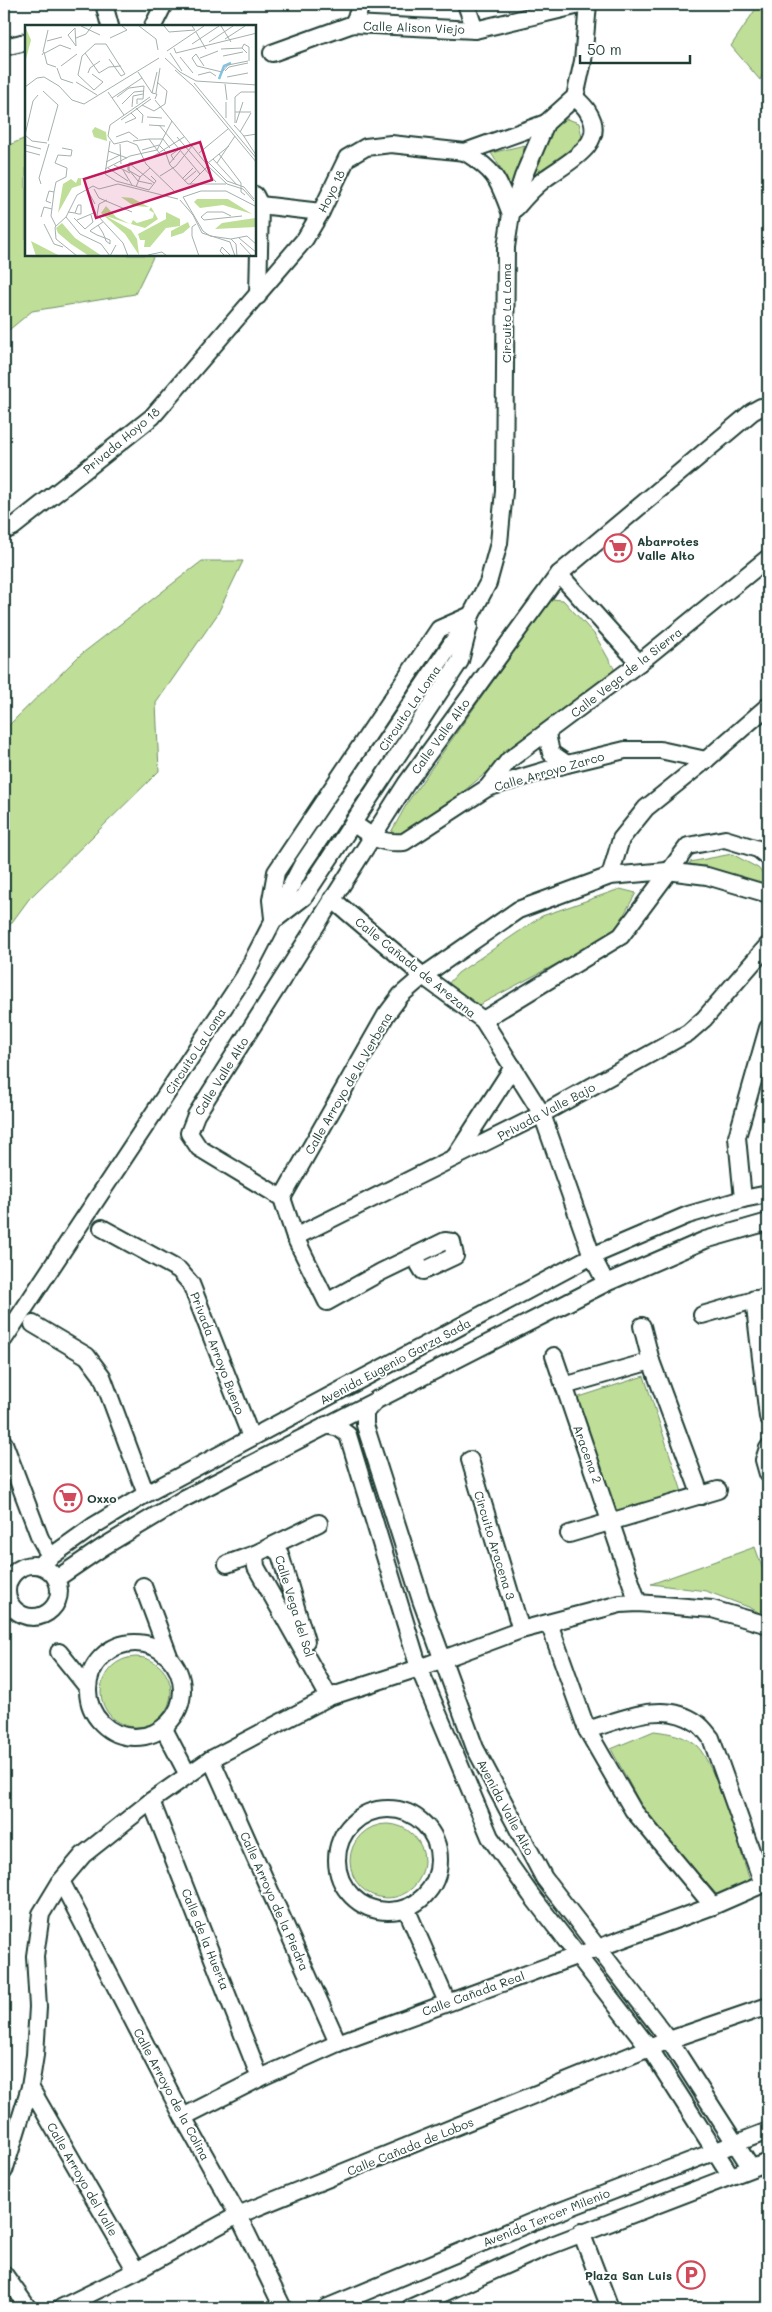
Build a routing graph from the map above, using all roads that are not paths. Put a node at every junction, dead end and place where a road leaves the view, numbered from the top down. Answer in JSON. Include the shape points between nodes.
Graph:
{"nodes":[{"id":1,"x":104,"y":4,"type":"edge"},
{"id":2,"x":164,"y":4,"type":"edge"},
{"id":3,"x":362,"y":4,"type":"edge"},
{"id":4,"x":466,"y":4,"type":"edge"},
{"id":5,"x":584,"y":4,"type":"edge"},
{"id":6,"x":588,"y":4,"type":"edge"},
{"id":7,"x":353,"y":24,"type":"junction"},
{"id":8,"x":110,"y":25,"type":"edge"},
{"id":9,"x":154,"y":25,"type":"edge"},
{"id":10,"x":475,"y":30,"type":"junction"},
{"id":11,"x":25,"y":42,"type":"edge"},
{"id":12,"x":4,"y":46,"type":"edge"},
{"id":13,"x":272,"y":53,"type":"dead end"},
{"id":14,"x":575,"y":97,"type":"junction"},
{"id":15,"x":546,"y":123,"type":"junction"},
{"id":16,"x":465,"y":152,"type":"junction"},
{"id":17,"x":257,"y":200,"type":"edge"},
{"id":18,"x":321,"y":212,"type":"junction"},
{"id":19,"x":511,"y":214,"type":"junction"},
{"id":20,"x":258,"y":296,"type":"junction"},
{"id":21,"x":768,"y":408,"type":"edge"},
{"id":22,"x":8,"y":529,"type":"edge"},
{"id":23,"x":4,"y":546,"type":"edge"},
{"id":24,"x":768,"y":558,"type":"edge"},
{"id":25,"x":559,"y":574,"type":"junction"},
{"id":26,"x":471,"y":615,"type":"junction"},
{"id":27,"x":639,"y":664,"type":"junction"},
{"id":28,"x":768,"y":706,"type":"edge"},
{"id":29,"x":546,"y":734,"type":"junction"},
{"id":30,"x":706,"y":760,"type":"junction"},
{"id":31,"x":567,"y":764,"type":"junction"},
{"id":32,"x":487,"y":788,"type":"junction"},
{"id":33,"x":353,"y":823,"type":"junction"},
{"id":34,"x":373,"y":838,"type":"junction"},
{"id":35,"x":768,"y":857,"type":"edge"},
{"id":36,"x":667,"y":871,"type":"junction"},
{"id":37,"x":610,"y":876,"type":"junction"},
{"id":38,"x":768,"y":894,"type":"edge"},
{"id":39,"x":332,"y":899,"type":"junction"},
{"id":40,"x":273,"y":920,"type":"junction"},
{"id":41,"x":768,"y":946,"type":"edge"},
{"id":42,"x":423,"y":976,"type":"junction"},
{"id":43,"x":483,"y":1020,"type":"junction"},
{"id":44,"x":768,"y":1028,"type":"edge"},
{"id":45,"x":514,"y":1066,"type":"junction"},
{"id":46,"x":542,"y":1114,"type":"junction"},
{"id":47,"x":454,"y":1159,"type":"junction"},
{"id":48,"x":768,"y":1194,"type":"edge"},
{"id":49,"x":282,"y":1198,"type":"junction"},
{"id":50,"x":743,"y":1199,"type":"junction"},
{"id":51,"x":768,"y":1222,"type":"edge"},
{"id":52,"x":102,"y":1228,"type":"dead end"},
{"id":53,"x":295,"y":1237,"type":"junction"},
{"id":54,"x":414,"y":1256,"type":"dead end"},
{"id":55,"x":592,"y":1256,"type":"junction"},
{"id":56,"x":606,"y":1283,"type":"junction"},
{"id":57,"x":761,"y":1298,"type":"edge"},
{"id":58,"x":702,"y":1315,"type":"dead end"},
{"id":59,"x":33,"y":1324,"type":"dead end"},
{"id":60,"x":642,"y":1326,"type":"dead end"},
{"id":61,"x":4,"y":1339,"type":"edge"},
{"id":62,"x":554,"y":1356,"type":"dead end"},
{"id":63,"x":651,"y":1361,"type":"junction"},
{"id":64,"x":564,"y":1386,"type":"junction"},
{"id":65,"x":377,"y":1399,"type":"junction"},
{"id":66,"x":768,"y":1417,"type":"edge"},
{"id":67,"x":326,"y":1425,"type":"junction"},
{"id":68,"x":251,"y":1437,"type":"junction"},
{"id":69,"x":4,"y":1443,"type":"edge"},
{"id":70,"x":768,"y":1448,"type":"edge"},
{"id":71,"x":470,"y":1460,"type":"dead end"},
{"id":72,"x":768,"y":1474,"type":"edge"},
{"id":73,"x":175,"y":1479,"type":"junction"},
{"id":74,"x":718,"y":1490,"type":"dead end"},
{"id":75,"x":146,"y":1494,"type":"junction"},
{"id":76,"x":700,"y":1496,"type":"junction"},
{"id":77,"x":185,"y":1498,"type":"junction"},
{"id":78,"x":612,"y":1522,"type":"junction"},
{"id":79,"x":319,"y":1523,"type":"dead end"},
{"id":80,"x":569,"y":1534,"type":"dead end"},
{"id":81,"x":271,"y":1546,"type":"junction"},
{"id":82,"x":255,"y":1554,"type":"junction"},
{"id":83,"x":44,"y":1560,"type":"junction"},
{"id":84,"x":227,"y":1564,"type":"dead end"},
{"id":85,"x":56,"y":1579,"type":"junction"},
{"id":86,"x":6,"y":1580,"type":"edge"},
{"id":87,"x":143,"y":1586,"type":"dead end"},
{"id":88,"x":638,"y":1603,"type":"junction"},
{"id":89,"x":10,"y":1613,"type":"edge"},
{"id":90,"x":549,"y":1623,"type":"junction"},
{"id":91,"x":768,"y":1625,"type":"edge"},
{"id":92,"x":521,"y":1630,"type":"junction"},
{"id":93,"x":59,"y":1652,"type":"dead end"},
{"id":94,"x":169,"y":1656,"type":"junction"},
{"id":95,"x":443,"y":1659,"type":"junction"},
{"id":96,"x":419,"y":1668,"type":"junction"},
{"id":97,"x":314,"y":1669,"type":"junction"},
{"id":98,"x":88,"y":1688,"type":"junction"},
{"id":99,"x":329,"y":1698,"type":"junction"},
{"id":100,"x":164,"y":1729,"type":"junction"},
{"id":101,"x":588,"y":1730,"type":"junction"},
{"id":102,"x":211,"y":1760,"type":"junction"},
{"id":103,"x":188,"y":1775,"type":"junction"},
{"id":104,"x":151,"y":1801,"type":"junction"},
{"id":105,"x":61,"y":1881,"type":"junction"},
{"id":106,"x":766,"y":1883,"type":"edge"},
{"id":107,"x":712,"y":1906,"type":"junction"},
{"id":108,"x":406,"y":1908,"type":"junction"},
{"id":109,"x":599,"y":1948,"type":"junction"},
{"id":110,"x":577,"y":1955,"type":"junction"},
{"id":111,"x":447,"y":2002,"type":"junction"},
{"id":112,"x":768,"y":2006,"type":"edge"},
{"id":113,"x":669,"y":2040,"type":"junction"},
{"id":114,"x":338,"y":2043,"type":"junction"},
{"id":115,"x":650,"y":2049,"type":"junction"},
{"id":116,"x":260,"y":2078,"type":"junction"},
{"id":117,"x":30,"y":2087,"type":"junction"},
{"id":118,"x":183,"y":2117,"type":"junction"},
{"id":119,"x":768,"y":2131,"type":"edge"},
{"id":120,"x":735,"y":2144,"type":"junction"},
{"id":121,"x":714,"y":2152,"type":"junction"},
{"id":122,"x":768,"y":2162,"type":"edge"},
{"id":123,"x":751,"y":2168,"type":"junction"},
{"id":124,"x":4,"y":2171,"type":"edge"},
{"id":125,"x":731,"y":2176,"type":"junction"},
{"id":126,"x":238,"y":2215,"type":"junction"},
{"id":127,"x":532,"y":2222,"type":"junction"},
{"id":128,"x":582,"y":2232,"type":"junction"},
{"id":129,"x":544,"y":2248,"type":"junction"},
{"id":130,"x":136,"y":2271,"type":"junction"},
{"id":131,"x":4,"y":2274,"type":"edge"},
{"id":132,"x":330,"y":2307,"type":"edge"},
{"id":133,"x":28,"y":2308,"type":"edge"},
{"id":134,"x":61,"y":2308,"type":"edge"},
{"id":135,"x":283,"y":2308,"type":"edge"},
{"id":136,"x":410,"y":2308,"type":"edge"},
{"id":137,"x":610,"y":2308,"type":"edge"}],
"edges":[{"from":1,"to":8,"type":"street"},
{"from":2,"to":9,"type":"street"},
{"from":3,"to":7,"type":"street","name":"Calle Alison Viejo"},
{"from":4,"to":10,"type":"street","name":"Calle Alison Viejo"},
{"from":5,"to":10,"type":"street","name":"Calle Alison Viejo"},
{"from":6,"to":14,"type":"street","via":[[583,61]]},
{"from":7,"to":10,"type":"street","name":"Calle Alison Viejo"},
{"from":7,"to":13,"type":"street","name":"Calle Alison Viejo"},
{"from":11,"to":12,"type":"street"},
{"from":14,"to":15,"type":"street","name":"Circuito La Loma"},
{"from":14,"to":19,"type":"street","via":[[588,112],[592,124],[592,135],[585,149],[576,159],[546,178]]},
{"from":15,"to":16,"type":"street","name":"Hoyo 18"},
{"from":15,"to":19,"type":"street","name":"Circuito La Loma"},
{"from":16,"to":18,"type":"street","name":"Hoyo 18","via":[[391,144],[366,147],[347,158]]},
{"from":16,"to":19,"type":"street","name":"Hoyo 18","via":[[487,165]]},
{"from":17,"to":18,"type":"street"},
{"from":17,"to":20,"type":"street"},
{"from":18,"to":20,"type":"street","name":"Hoyo 18","via":[[305,239]]},
{"from":19,"to":26,"type":"street","name":"Circuito La Loma","via":[[506,247],[504,491],[488,583]]},
{"from":20,"to":22,"type":"street","name":"Privada Hoyo 18","via":[[152,417]]},
{"from":21,"to":25,"type":"street","name":"Calle Valle Alto","via":[[761,407],[752,412]]},
{"from":22,"to":23,"type":"street","name":"Privada Hoyo 18"},
{"from":24,"to":27,"type":"street","name":"Calle Vega de la Sierra"},
{"from":25,"to":27,"type":"street"},
{"from":25,"to":34,"type":"street","name":"Calle Valle Alto","via":[[406,784]]},
{"from":26,"to":33,"type":"street","via":[[460,661]]},
{"from":26,"to":40,"type":"street","name":"Circuito La Loma","via":[[302,865]]},
{"from":27,"to":29,"type":"street","name":"Calle Vega de la Sierra"},
{"from":28,"to":30,"type":"street"},
{"from":29,"to":31,"type":"street","via":[[551,753]]},
{"from":29,"to":32,"type":"street","name":"Calle Vega de la Sierra","via":[[509,760]]},
{"from":30,"to":31,"type":"street","name":"Calle Arroyo Zarco","via":[[660,750],[625,750]]},
{"from":30,"to":37,"type":"street","via":[[646,808],[621,838]]},
{"from":31,"to":32,"type":"street","name":"Calle Arroyo Zarco"},
{"from":32,"to":34,"type":"street","name":"Calle Arroyo Zarco","via":[[404,842],[388,843]]},
{"from":33,"to":34,"type":"street","name":"Calle Arroyo Zarco"},
{"from":33,"to":40,"type":"street","via":[[304,898]]},
{"from":34,"to":39,"type":"street","name":"Calle Valle Alto"},
{"from":35,"to":36,"type":"street","via":[[758,849],[725,839],[688,846]]},
{"from":36,"to":37,"type":"street","name":"Calle Arroyo de la Verbena"},
{"from":36,"to":38,"type":"street","name":"Calle Arroyo de la Verbena","via":[[707,876]]},
{"from":36,"to":43,"type":"street","via":[[621,936]]},
{"from":37,"to":42,"type":"street","name":"Calle Arroyo de la Verbena","via":[[518,910]]},
{"from":39,"to":42,"type":"street","name":"Calle Cañada de Arezana"},
{"from":39,"to":49,"type":"street","name":"Calle Valle Alto","via":[[196,1115],[189,1133],[199,1148]]},
{"from":40,"to":61,"type":"street","name":"Circuito La Loma","via":[[244,977]]},
{"from":41,"to":46,"type":"street","name":"Privada Valle Bajo","via":[[688,1033]]},
{"from":42,"to":43,"type":"street","name":"Calle Cañada de Arezana"},
{"from":42,"to":49,"type":"street","name":"Calle Arroyo de la Verbena","via":[[386,1015]]},
{"from":43,"to":45,"type":"street","name":"Calle Cañada de Arezana"},
{"from":44,"to":50,"type":"street","via":[[737,1137]]},
{"from":45,"to":46,"type":"street","name":"Calle Cañada de Arezana"},
{"from":45,"to":47,"type":"street"},
{"from":46,"to":47,"type":"street","name":"Privada Valle Bajo"},
{"from":46,"to":55,"type":"street","name":"Calle Cañada de Arezana"},
{"from":47,"to":53,"type":"street","name":"Privada Valle Bajo"},
{"from":48,"to":50,"type":"street","name":"Avenida Eugenio Garza Sada"},
{"from":49,"to":53,"type":"street"},
{"from":50,"to":55,"type":"street","name":"Avenida Eugenio Garza Sada","via":[[688,1215]]},
{"from":51,"to":56,"type":"street","name":"Avenida Eugenio Garza Sada","via":[[705,1240]]},
{"from":52,"to":68,"type":"street","name":"Privada Arroyo Bueno","via":[[179,1270],[191,1284]]},
{"from":53,"to":54,"type":"street","via":[[326,1302]]},
{"from":55,"to":56,"type":"street","name":"Calle Cañada de Arezana"},
{"from":55,"to":68,"type":"street","name":"Avenida Eugenio Garza Sada"},
{"from":56,"to":65,"type":"street","name":"Avenida Eugenio Garza Sada"},
{"from":57,"to":58,"type":"street"},
{"from":57,"to":66,"type":"street"},
{"from":59,"to":75,"type":"street","via":[[87,1356],[102,1376]]},
{"from":60,"to":63,"type":"street"},
{"from":62,"to":64,"type":"street","name":"Aracena 2"},
{"from":63,"to":64,"type":"street"},
{"from":63,"to":76,"type":"street"},
{"from":64,"to":78,"type":"street","name":"Aracena 2"},
{"from":65,"to":67,"type":"street","name":"Avenida Eugenio Garza Sada"},
{"from":65,"to":95,"type":"street","name":"Avenida Valle Alto","via":[[365,1412],[365,1425]]},
{"from":67,"to":77,"type":"street","name":"Avenida Eugenio Garza Sada"},
{"from":67,"to":96,"type":"street","name":"Avenida Valle Alto","via":[[339,1428],[348,1435]]},
{"from":68,"to":73,"type":"street","name":"Avenida Eugenio Garza Sada"},
{"from":69,"to":83,"type":"street","via":[[40,1538]]},
{"from":70,"to":72,"type":"street","via":[[764,1460]]},
{"from":71,"to":92,"type":"street","name":"Circuito Aracena 3"},
{"from":73,"to":75,"type":"street","name":"Avenida Eugenio Garza Sada"},
{"from":73,"to":77,"type":"street"},
{"from":74,"to":76,"type":"street"},
{"from":75,"to":83,"type":"street","name":"Avenida Eugenio Garza Sada"},
{"from":76,"to":78,"type":"street"},
{"from":77,"to":85,"type":"street","name":"Avenida Eugenio Garza Sada"},
{"from":78,"to":80,"type":"street"},
{"from":78,"to":88,"type":"street","name":"Aracena 2"},
{"from":79,"to":81,"type":"street"},
{"from":81,"to":82,"type":"street"},
{"from":81,"to":97,"type":"street","name":"Calle Vega del Sol","via":[[280,1554]]},
{"from":82,"to":84,"type":"street"},
{"from":82,"to":97,"type":"street","name":"Calle Vega del Sol","via":[[256,1567]]},
{"from":83,"to":85,"type":"street"},
{"from":83,"to":86,"type":"street","via":[[16,1570]]},
{"from":85,"to":89,"type":"street","via":[[59,1590],[57,1602],[50,1611],[40,1617]]},
{"from":86,"to":89,"type":"street"},
{"from":87,"to":94,"type":"street"},
{"from":88,"to":90,"type":"street","via":[[620,1604]]},
{"from":88,"to":91,"type":"street","via":[[712,1608]]},
{"from":90,"to":92,"type":"street"},
{"from":90,"to":101,"type":"street"},
{"from":92,"to":95,"type":"street"},
{"from":93,"to":98,"type":"street"},
{"from":94,"to":98,"type":"street","via":[[140,1642],[124,1644],[99,1660],[91,1673]]},
{"from":94,"to":100,"type":"street","via":[[179,1670],[183,1685],[182,1702]]},
{"from":95,"to":96,"type":"street"},
{"from":95,"to":109,"type":"street","name":"Avenida Valle Alto","via":[[475,1748],[544,1878]]},
{"from":96,"to":99,"type":"street"},
{"from":96,"to":110,"type":"street","name":"Avenida Valle Alto","via":[[490,1837]]},
{"from":97,"to":99,"type":"street","name":"Calle Vega del Sol"},
{"from":98,"to":100,"type":"street","via":[[96,1718],[107,1729],[120,1736],[135,1738],[150,1736]]},
{"from":99,"to":102,"type":"street"},
{"from":100,"to":103,"type":"street"},
{"from":101,"to":106,"type":"street","via":[[648,1712],[674,1714],[697,1723],[711,1738]]},
{"from":101,"to":107,"type":"street","via":[[633,1810]]},
{"from":102,"to":103,"type":"street"},
{"from":102,"to":114,"type":"street","name":"Calle Arroyo de la Piedra"},
{"from":103,"to":104,"type":"street"},
{"from":104,"to":105,"type":"street","via":[[82,1855]]},
{"from":104,"to":116,"type":"street","name":"Calle de la Huerta"},
{"from":105,"to":117,"type":"street","via":[[41,1914],[34,1956],[38,2007]]},
{"from":105,"to":118,"type":"street","name":"Calle Arroyo de la Colina"},
{"from":106,"to":107,"type":"street","name":"Calle Cañada Real"},
{"from":107,"to":109,"type":"street","name":"Calle Cañada Real"},
{"from":108,"to":108,"type":"street","via":[[419,1901],[435,1878],[438,1858],[434,1840],[422,1823],[401,1811],[370,1813],[357,1820],[341,1841],[338,1872],[344,1886],[363,1905],[389,1911]]},
{"from":108,"to":111,"type":"street"},
{"from":109,"to":110,"type":"street","name":"Calle Cañada Real"},
{"from":109,"to":113,"type":"street","name":"Avenida Valle Alto"},
{"from":110,"to":111,"type":"street","name":"Calle Cañada Real"},
{"from":110,"to":115,"type":"street","name":"Avenida Valle Alto"},
{"from":111,"to":114,"type":"street","name":"Calle Cañada Real"},
{"from":112,"to":113,"type":"street","name":"Calle Cañada de Lobos"},
{"from":113,"to":115,"type":"street","name":"Calle Cañada de Lobos"},
{"from":113,"to":120,"type":"street","name":"Avenida Valle Alto"},
{"from":114,"to":116,"type":"street","name":"Calle Cañada Real"},
{"from":115,"to":121,"type":"street","name":"Avenida Valle Alto"},
{"from":115,"to":126,"type":"street","name":"Calle Cañada de Lobos"},
{"from":116,"to":118,"type":"street","name":"Calle Cañada Real"},
{"from":117,"to":124,"type":"street"},
{"from":117,"to":130,"type":"street","name":"Calle Arroyo del Valle"},
{"from":118,"to":126,"type":"street","name":"Calle Arroyo de la Colina"},
{"from":119,"to":120,"type":"street","name":"Avenida Tercer Milenio"},
{"from":120,"to":121,"type":"street","name":"Avenida Tercer Milenio"},
{"from":120,"to":123,"type":"street","name":"Avenida Valle Alto"},
{"from":121,"to":125,"type":"street","name":"Avenida Valle Alto"},
{"from":121,"to":127,"type":"street","name":"Avenida Tercer Milenio"},
{"from":122,"to":123,"type":"street"},
{"from":123,"to":125,"type":"street"},
{"from":125,"to":128,"type":"street"},
{"from":126,"to":130,"type":"street","name":"Calle Cañada de Lobos"},
{"from":126,"to":135,"type":"street","name":"Calle Arroyo de la Colina"},
{"from":127,"to":129,"type":"street"},
{"from":127,"to":132,"type":"street","name":"Avenida Tercer Milenio"},
{"from":128,"to":129,"type":"street"},
{"from":128,"to":137,"type":"street"},
{"from":129,"to":136,"type":"street"},
{"from":130,"to":134,"type":"street","name":"Calle Cañada de Lobos"},
{"from":131,"to":133,"type":"street"}]}
